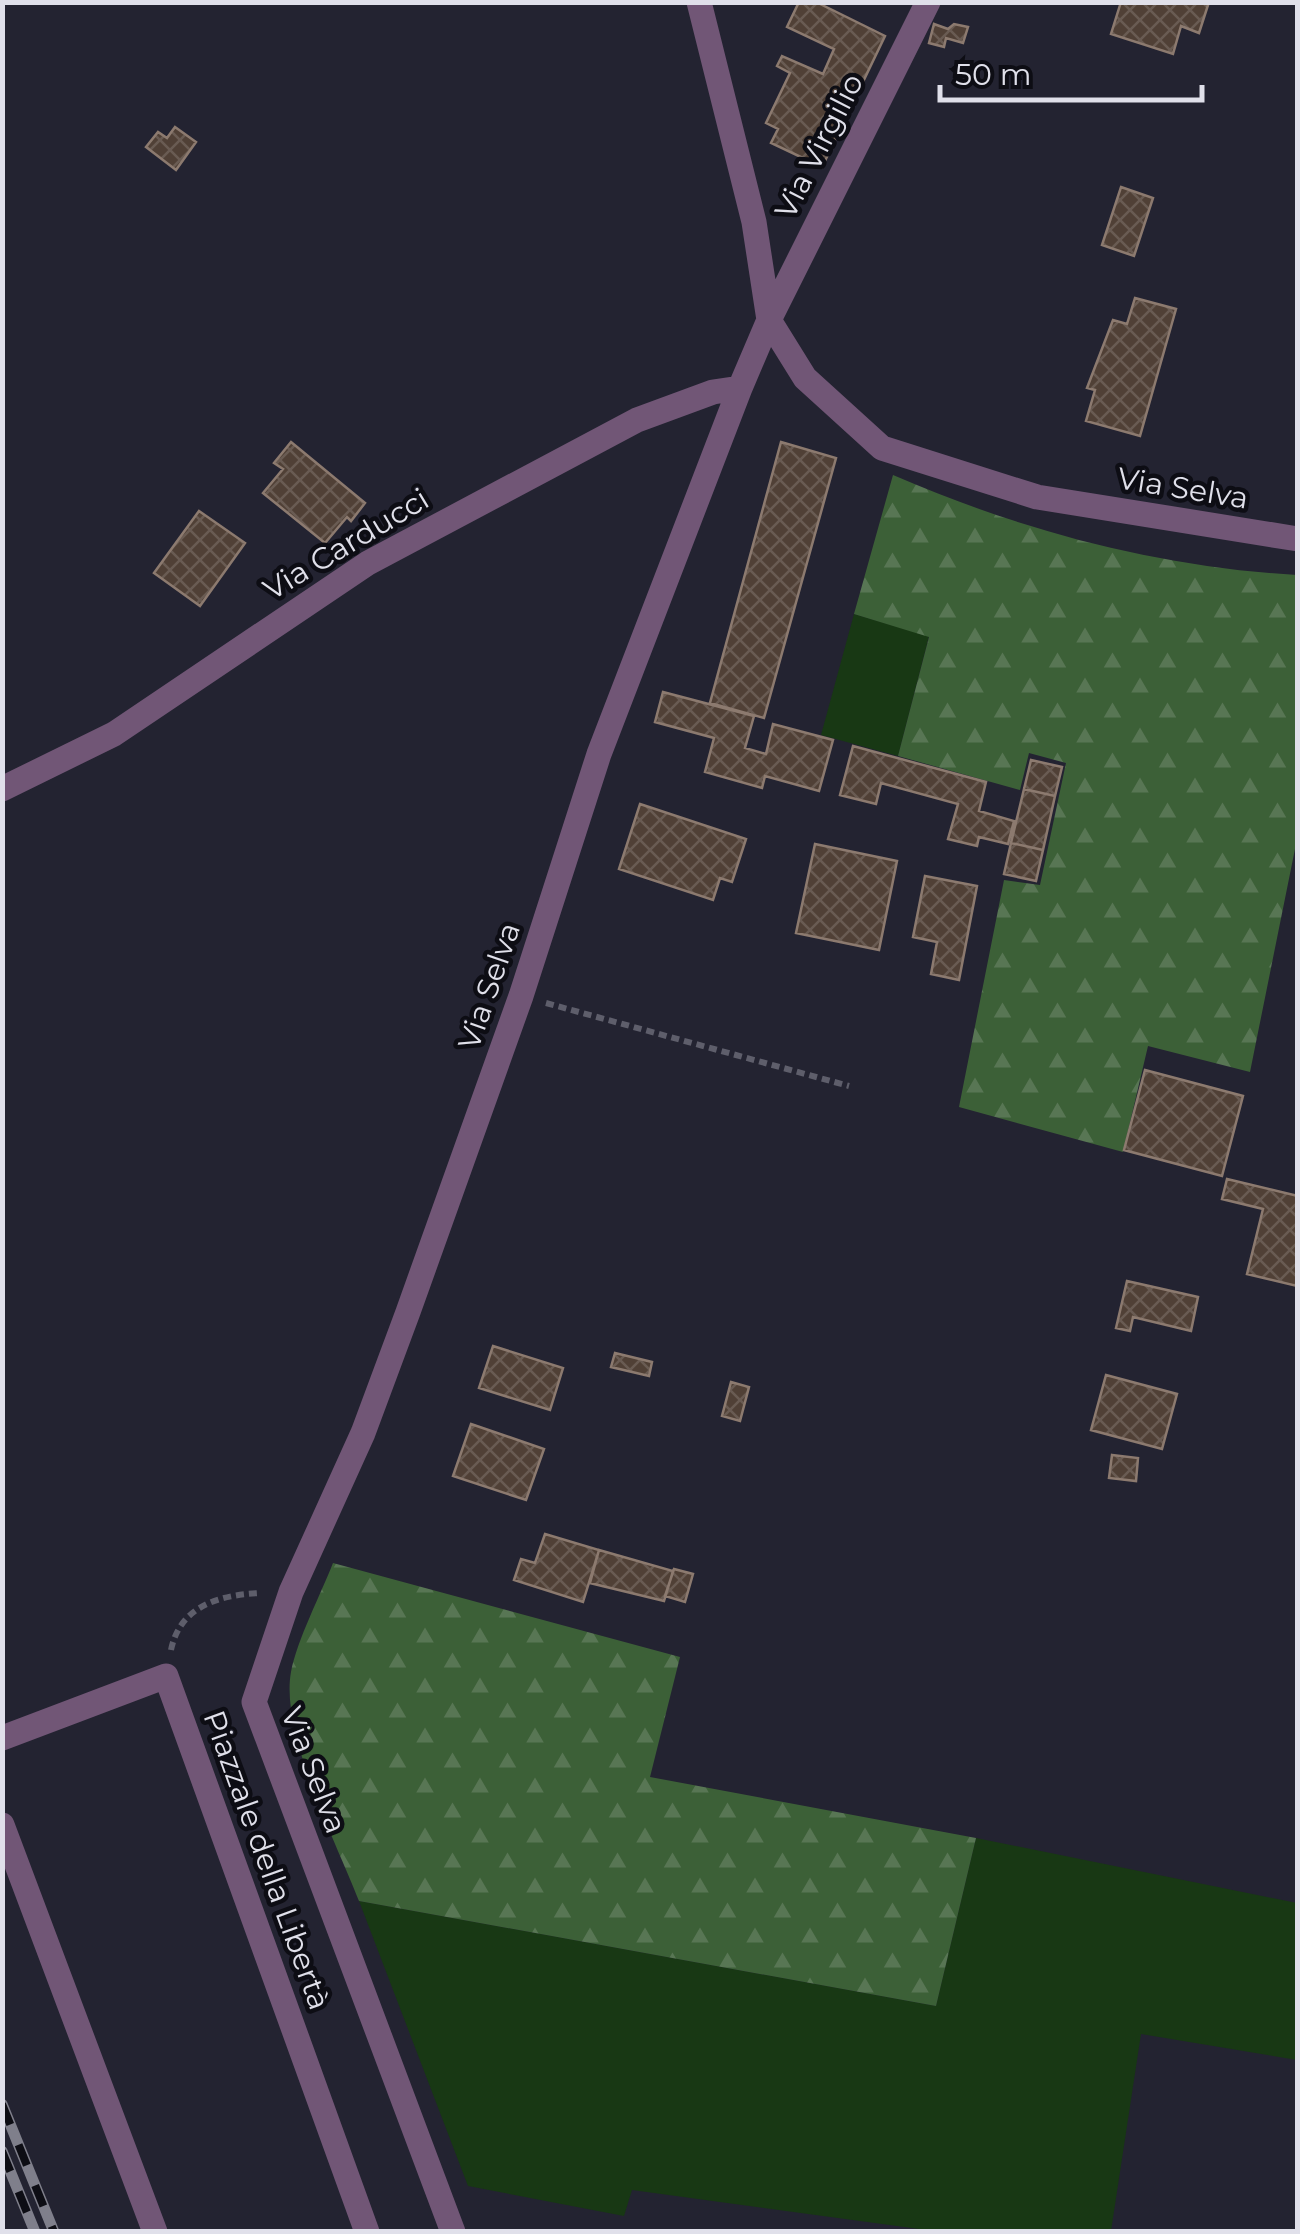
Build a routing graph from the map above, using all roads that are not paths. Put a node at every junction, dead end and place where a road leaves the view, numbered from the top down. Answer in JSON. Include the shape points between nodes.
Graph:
{"nodes":[{"id":1,"x":699,"y":2,"type":"edge"},
{"id":2,"x":928,"y":2,"type":"edge"},
{"id":3,"x":769,"y":320,"type":"junction"},
{"id":4,"x":740,"y":388,"type":"junction"},
{"id":5,"x":1298,"y":538,"type":"edge"},
{"id":6,"x":2,"y":790,"type":"edge"},
{"id":7,"x":2,"y":1738,"type":"edge"},
{"id":8,"x":2,"y":1826,"type":"edge"},
{"id":9,"x":155,"y":2232,"type":"edge"},
{"id":10,"x":368,"y":2232,"type":"edge"},
{"id":11,"x":454,"y":2232,"type":"edge"}],
"edges":[{"from":1,"to":3,"type":"street","via":[[754,222]]},
{"from":2,"to":3,"type":"street","name":"Via Virgilio"},
{"from":3,"to":4,"type":"street","name":"Via Selva"},
{"from":3,"to":5,"type":"street","name":"Via Selva","via":[[806,378],[882,448],[1037,498]]},
{"from":4,"to":6,"type":"street","name":"Via Carducci","via":[[636,420],[368,562],[114,734]]},
{"from":4,"to":11,"type":"street","name":"Via Selva","via":[[600,754],[521,996],[363,1433],[291,1592],[254,1702]]},
{"from":7,"to":10,"type":"street","name":"Piazzale della Libertà","via":[[166,1676]]},
{"from":8,"to":9,"type":"street"}]}
